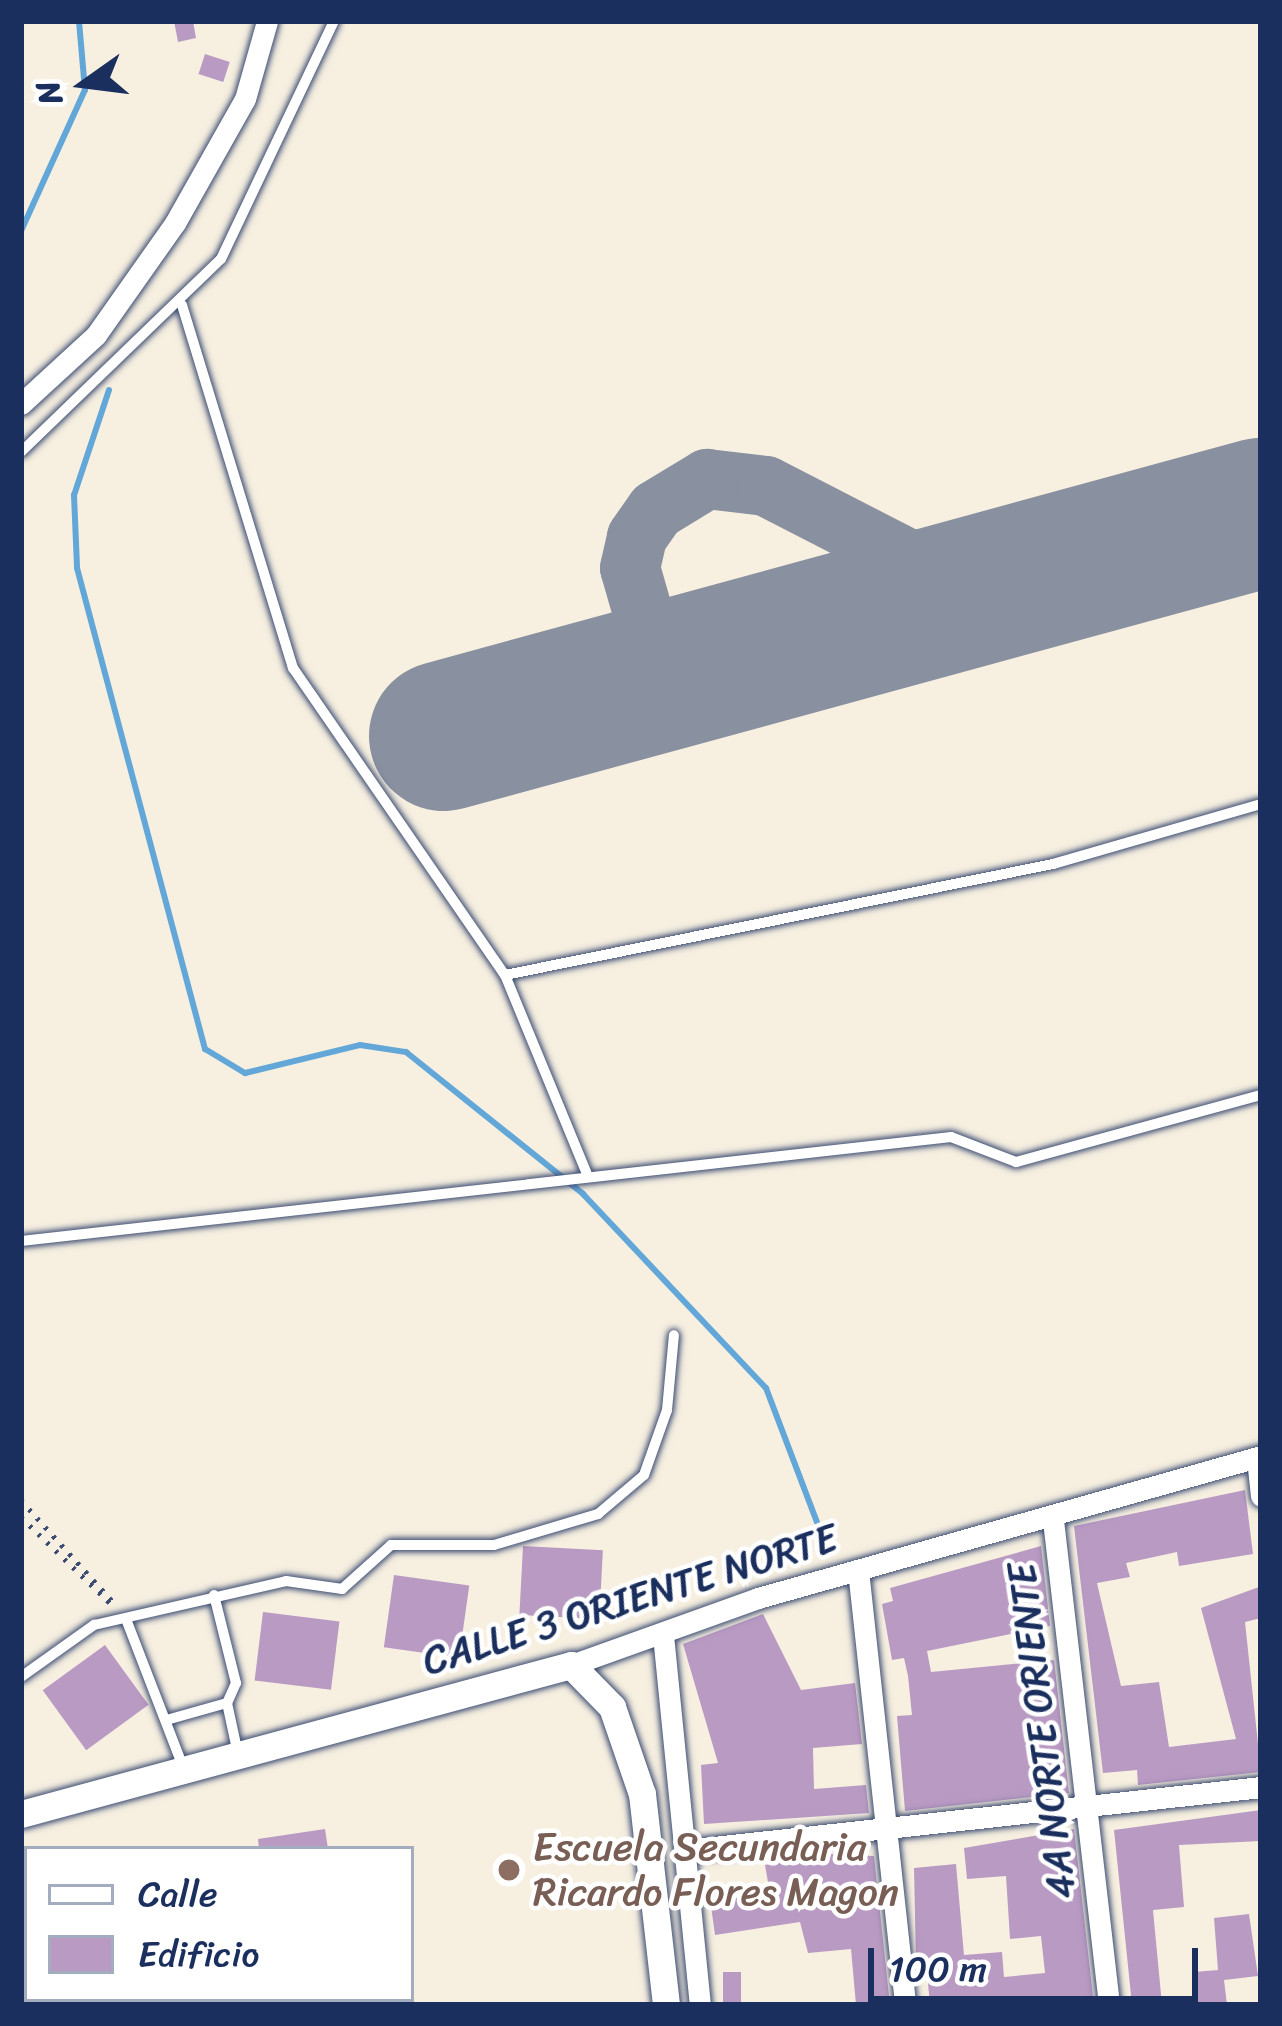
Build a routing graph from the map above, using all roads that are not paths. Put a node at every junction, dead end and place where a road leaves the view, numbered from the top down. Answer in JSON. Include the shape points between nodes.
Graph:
{"nodes":[{"id":1,"x":267,"y":21,"type":"edge"},
{"id":2,"x":334,"y":21,"type":"edge"},
{"id":3,"x":182,"y":304,"type":"junction"},
{"id":4,"x":21,"y":404,"type":"edge"},
{"id":5,"x":21,"y":452,"type":"edge"},
{"id":6,"x":1261,"y":804,"type":"edge"},
{"id":7,"x":505,"y":974,"type":"junction"},
{"id":8,"x":1261,"y":1095,"type":"edge"},
{"id":9,"x":583,"y":1174,"type":"junction"},
{"id":10,"x":21,"y":1241,"type":"edge"},
{"id":11,"x":674,"y":1335,"type":"dead end"},
{"id":12,"x":1259,"y":1457,"type":"edge"},
{"id":13,"x":1261,"y":1496,"type":"edge"},
{"id":14,"x":1054,"y":1520,"type":"junction"},
{"id":15,"x":858,"y":1570,"type":"junction"},
{"id":16,"x":214,"y":1595,"type":"junction"},
{"id":17,"x":127,"y":1619,"type":"junction"},
{"id":18,"x":663,"y":1634,"type":"junction"},
{"id":19,"x":571,"y":1665,"type":"junction"},
{"id":20,"x":21,"y":1677,"type":"edge"},
{"id":21,"x":226,"y":1703,"type":"junction"},
{"id":22,"x":170,"y":1719,"type":"junction"},
{"id":23,"x":238,"y":1755,"type":"junction"},
{"id":24,"x":184,"y":1768,"type":"junction"},
{"id":25,"x":1261,"y":1787,"type":"edge"},
{"id":26,"x":1090,"y":1812,"type":"junction"},
{"id":27,"x":21,"y":1814,"type":"edge"},
{"id":28,"x":886,"y":1830,"type":"junction"},
{"id":29,"x":686,"y":1850,"type":"junction"},
{"id":30,"x":666,"y":2005,"type":"edge"},
{"id":31,"x":700,"y":2005,"type":"edge"},
{"id":32,"x":905,"y":2005,"type":"edge"},
{"id":33,"x":1109,"y":2005,"type":"edge"}],
"edges":[{"from":1,"to":4,"type":"street","via":[[245,99],[175,223],[96,335]]},
{"from":2,"to":3,"type":"lane","via":[[220,259]]},
{"from":3,"to":5,"type":"lane"},
{"from":3,"to":7,"type":"lane","via":[[293,668]]},
{"from":6,"to":7,"type":"lane","via":[[1053,864]]},
{"from":7,"to":9,"type":"lane"},
{"from":8,"to":9,"type":"lane","via":[[1016,1162],[951,1137]]},
{"from":9,"to":10,"type":"lane","via":[[555,1187]]},
{"from":11,"to":16,"type":"lane","via":[[668,1410],[644,1475],[598,1514],[494,1545],[391,1545],[342,1589],[286,1581]]},
{"from":12,"to":13,"type":"street"},
{"from":12,"to":14,"type":"street","name":"CALLE 3 ORIENTE NORTE"},
{"from":14,"to":15,"type":"street","name":"CALLE 3 ORIENTE NORTE"},
{"from":14,"to":26,"type":"street","name":"4A NORTE ORIENTE"},
{"from":15,"to":18,"type":"street","name":"CALLE 3 ORIENTE NORTE"},
{"from":15,"to":28,"type":"street"},
{"from":16,"to":17,"type":"lane"},
{"from":16,"to":21,"type":"lane","via":[[236,1683]]},
{"from":17,"to":20,"type":"lane","via":[[94,1624]]},
{"from":17,"to":22,"type":"lane"},
{"from":18,"to":19,"type":"street","name":"CALLE 3 ORIENTE NORTE"},
{"from":18,"to":29,"type":"street"},
{"from":19,"to":23,"type":"street","name":"CALLE 3 ORIENTE NORTE"},
{"from":19,"to":30,"type":"street","via":[[612,1707],[642,1794]]},
{"from":21,"to":22,"type":"lane"},
{"from":21,"to":23,"type":"lane"},
{"from":22,"to":24,"type":"lane"},
{"from":23,"to":24,"type":"street","name":"CALLE 3 ORIENTE NORTE"},
{"from":24,"to":27,"type":"street","name":"CALLE 3 ORIENTE NORTE"},
{"from":25,"to":26,"type":"street"},
{"from":26,"to":28,"type":"street"},
{"from":26,"to":33,"type":"street","name":"4A NORTE ORIENTE"},
{"from":28,"to":29,"type":"street"},
{"from":28,"to":32,"type":"street"},
{"from":29,"to":31,"type":"street"}]}
